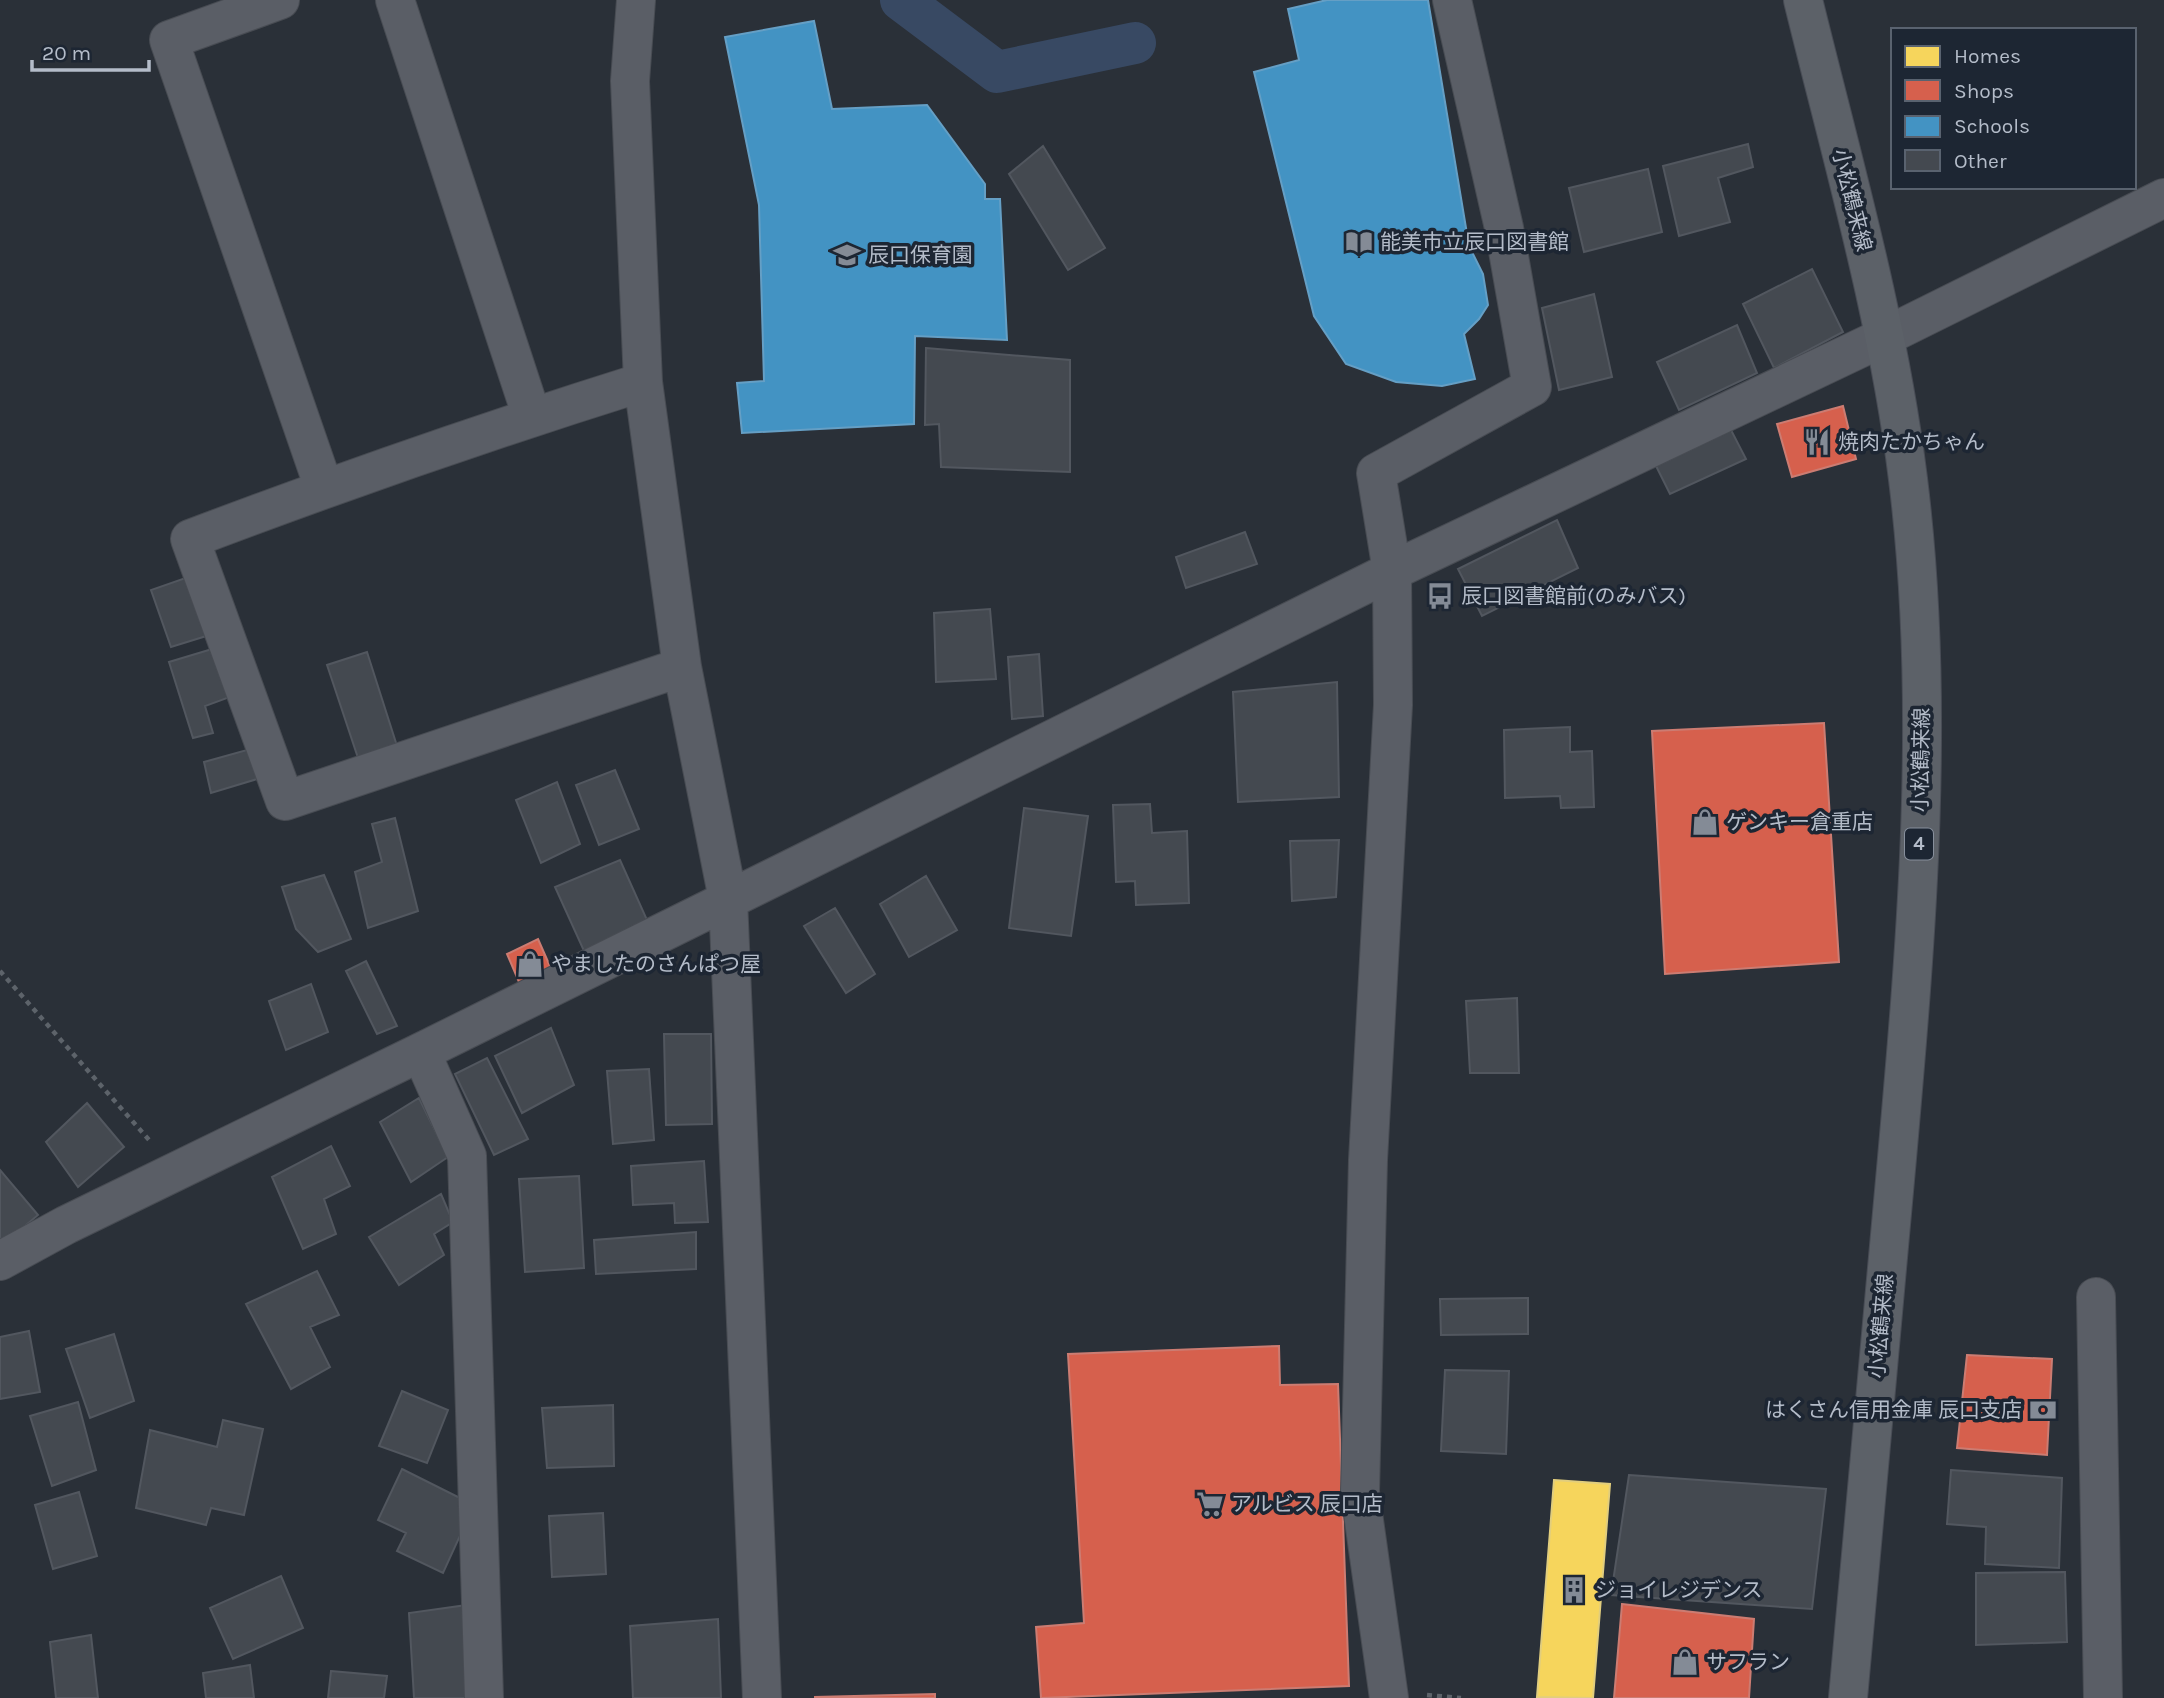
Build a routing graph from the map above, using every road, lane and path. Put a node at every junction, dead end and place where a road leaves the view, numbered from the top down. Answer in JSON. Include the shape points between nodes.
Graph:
{"nodes":[{"id":1,"x":280,"y":0,"type":"edge"},
{"id":2,"x":395,"y":0,"type":"edge"},
{"id":3,"x":636,"y":0,"type":"edge"},
{"id":4,"x":1452,"y":0,"type":"edge"},
{"id":5,"x":1803,"y":0,"type":"edge"},
{"id":6,"x":2164,"y":198,"type":"edge"},
{"id":7,"x":1886,"y":336,"type":"junction"},
{"id":8,"x":643,"y":383,"type":"junction"},
{"id":9,"x":532,"y":417,"type":"junction"},
{"id":10,"x":324,"y":488,"type":"junction"},
{"id":11,"x":1392,"y":571,"type":"junction"},
{"id":12,"x":682,"y":667,"type":"junction"},
{"id":13,"x":728,"y":899,"type":"junction"},
{"id":14,"x":0,"y":971,"type":"edge"},
{"id":15,"x":421,"y":1052,"type":"junction"},
{"id":16,"x":176,"y":1171,"type":"junction"},
{"id":17,"x":0,"y":1261,"type":"edge"},
{"id":18,"x":2096,"y":1297,"type":"dead end"},
{"id":19,"x":484,"y":1698,"type":"edge"},
{"id":20,"x":762,"y":1698,"type":"edge"},
{"id":21,"x":1389,"y":1698,"type":"edge"},
{"id":22,"x":1848,"y":1698,"type":"edge"},
{"id":23,"x":2103,"y":1698,"type":"edge"}],
"edges":[{"from":1,"to":10,"type":"street","via":[[169,40]]},
{"from":2,"to":9,"type":"street"},
{"from":3,"to":8,"type":"street","via":[[631,81]]},
{"from":4,"to":11,"type":"street","via":[[1504,228],[1532,387],[1376,473]]},
{"from":5,"to":7,"type":"main road","name":"小松鶴来線","number":"4"},
{"from":6,"to":7,"type":"street"},
{"from":7,"to":11,"type":"street"},
{"from":7,"to":22,"type":"main road","name":"小松鶴来線","number":"4","via":[[1909,480],[1923,751],[1916,949]]},
{"from":8,"to":9,"type":"street"},
{"from":8,"to":12,"type":"street"},
{"from":9,"to":10,"type":"street"},
{"from":10,"to":12,"type":"street","via":[[190,539],[285,801]]},
{"from":11,"to":13,"type":"street"},
{"from":11,"to":21,"type":"street","via":[[1393,705],[1368,1160],[1360,1492]]},
{"from":12,"to":13,"type":"street"},
{"from":13,"to":15,"type":"street"},
{"from":13,"to":20,"type":"street"},
{"from":14,"to":16,"type":"path"},
{"from":15,"to":16,"type":"street"},
{"from":15,"to":19,"type":"street","via":[[467,1156]]},
{"from":16,"to":17,"type":"street"},
{"from":18,"to":23,"type":"street"}]}
